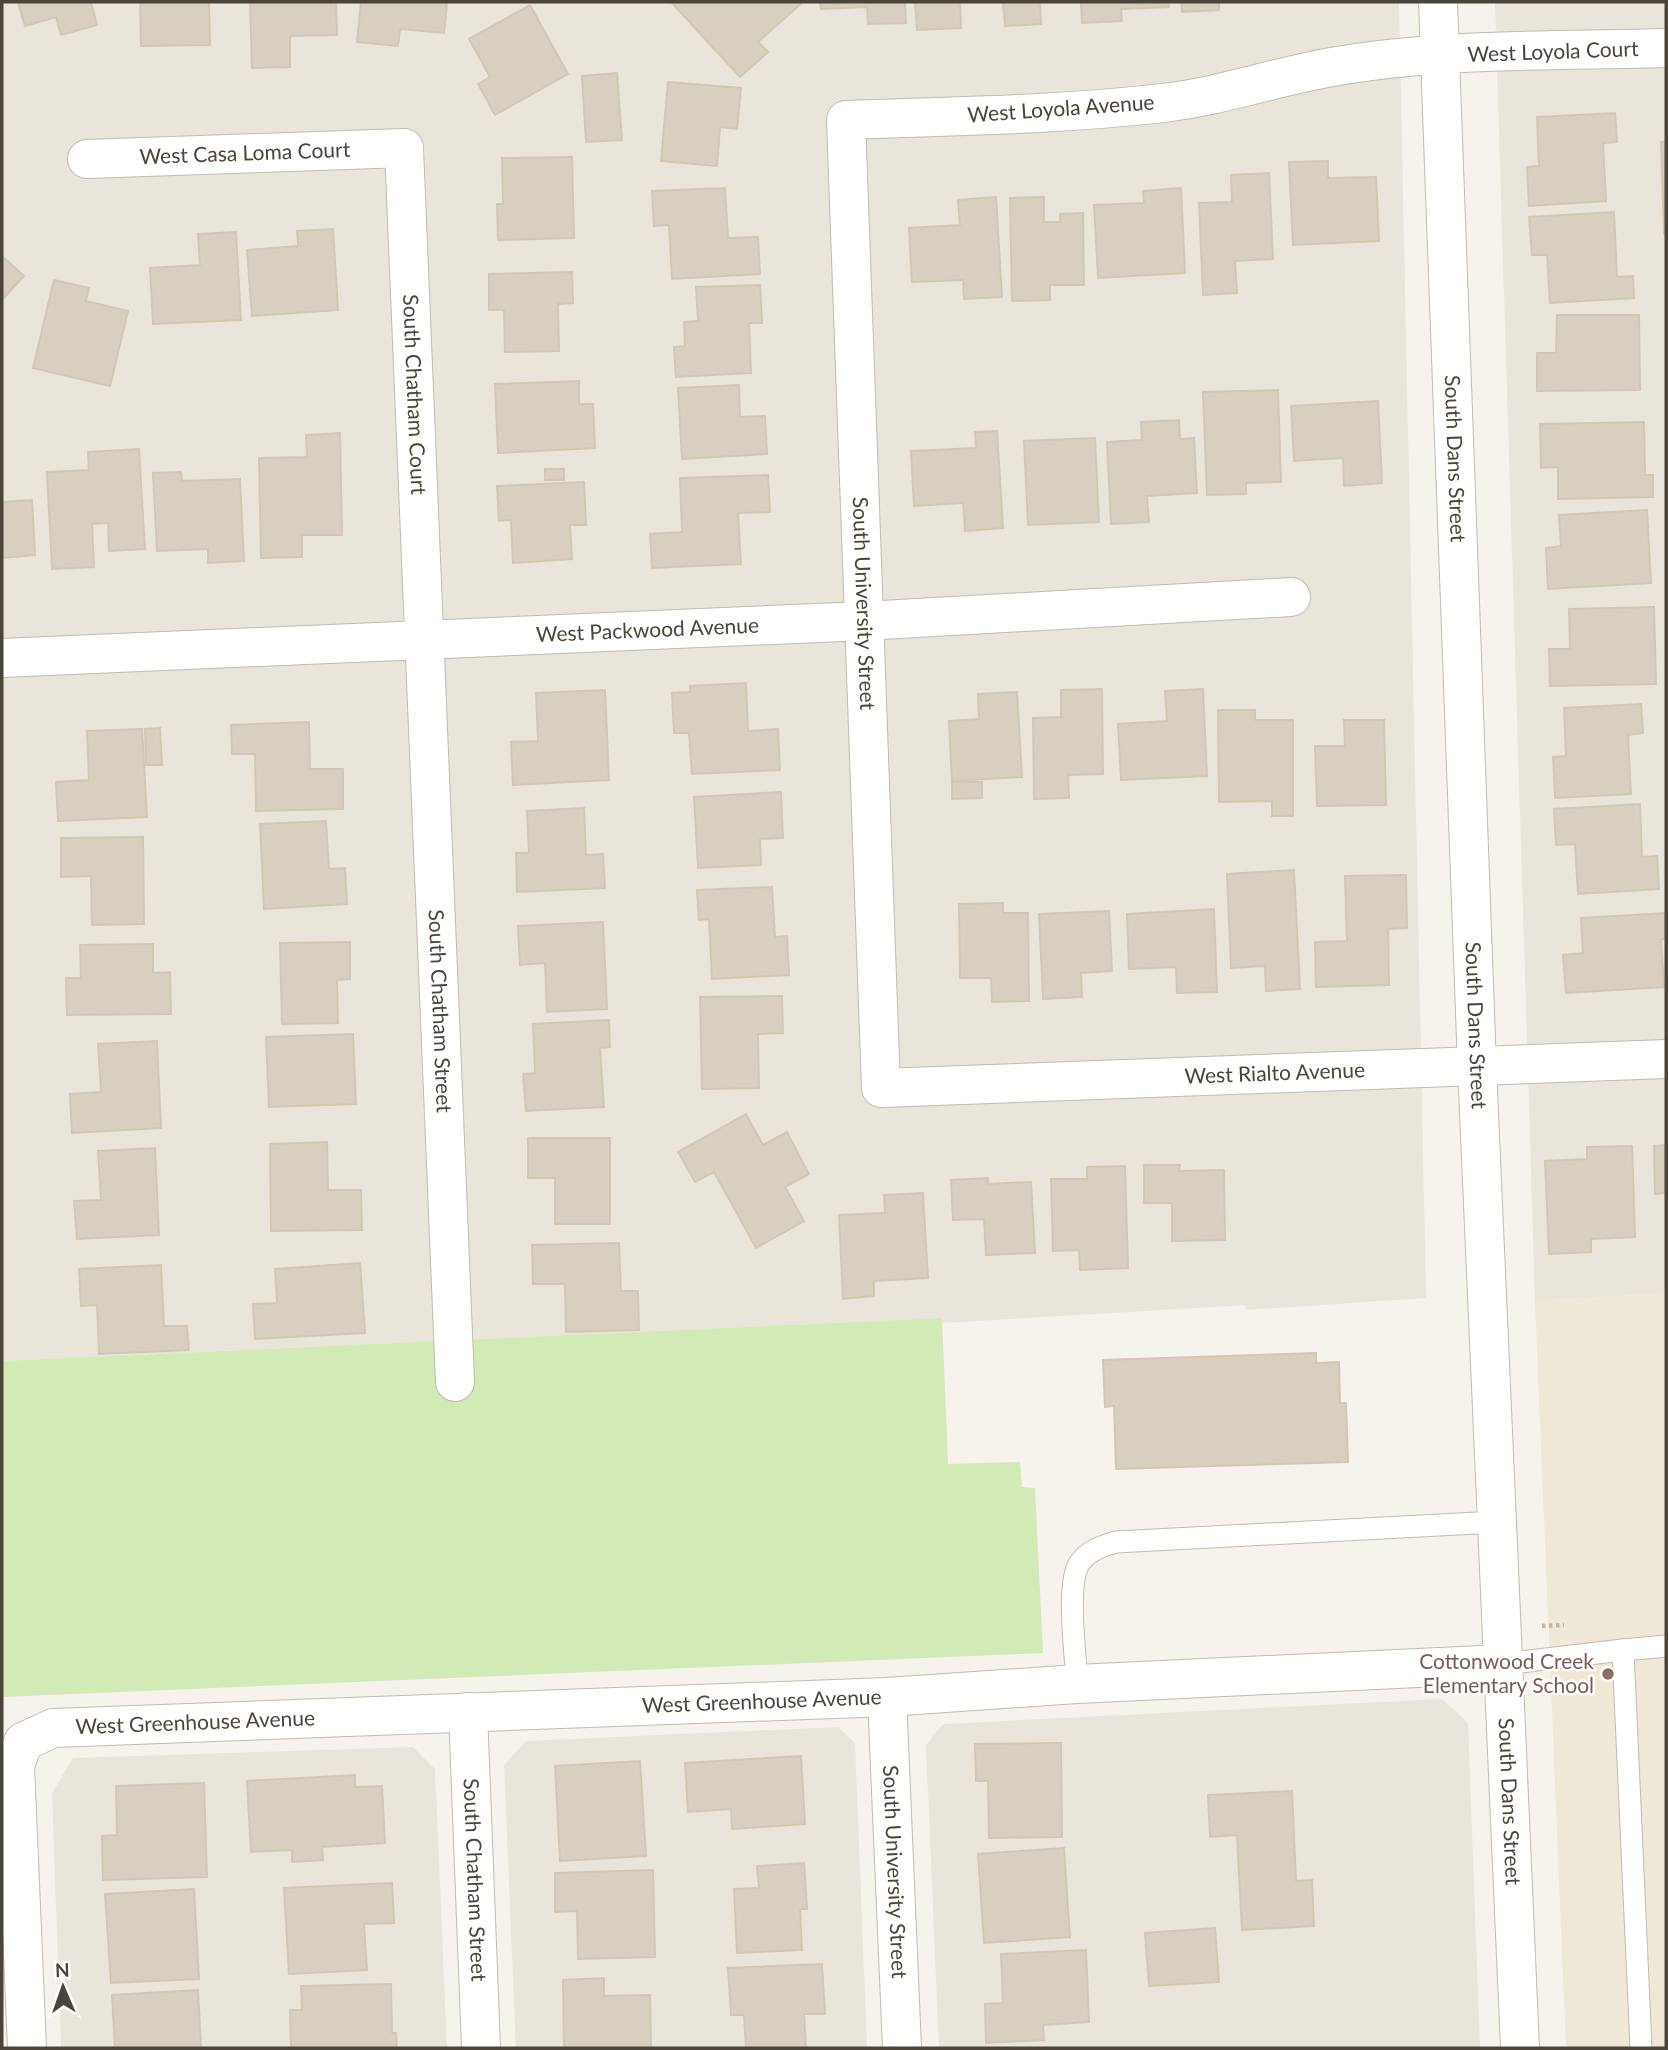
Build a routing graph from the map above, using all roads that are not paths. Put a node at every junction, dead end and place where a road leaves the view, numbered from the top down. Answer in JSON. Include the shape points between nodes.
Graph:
{"nodes":[{"id":1,"x":1438,"y":2,"type":"edge"},
{"id":2,"x":1666,"y":48,"type":"edge"},
{"id":3,"x":1440,"y":56,"type":"junction"},
{"id":4,"x":846,"y":120,"type":"joint"},
{"id":5,"x":404,"y":148,"type":"joint"},
{"id":6,"x":87,"y":159,"type":"dead end"},
{"id":7,"x":1291,"y":597,"type":"dead end"},
{"id":8,"x":864,"y":621,"type":"junction"},
{"id":9,"x":423,"y":639,"type":"junction"},
{"id":10,"x":2,"y":658,"type":"edge"},
{"id":11,"x":1666,"y":1059,"type":"edge"},
{"id":12,"x":1477,"y":1067,"type":"junction"},
{"id":13,"x":881,"y":1088,"type":"joint"},
{"id":14,"x":455,"y":1382,"type":"dead end"},
{"id":15,"x":1496,"y":1522,"type":"junction"},
{"id":16,"x":1666,"y":1646,"type":"edge"},
{"id":17,"x":1623,"y":1650,"type":"junction"},
{"id":18,"x":1503,"y":1664,"type":"junction"},
{"id":19,"x":1077,"y":1684,"type":"junction"},
{"id":20,"x":887,"y":1697,"type":"junction"},
{"id":21,"x":468,"y":1712,"type":"junction"},
{"id":22,"x":27,"y":2048,"type":"edge"},
{"id":23,"x":481,"y":2048,"type":"edge"},
{"id":24,"x":902,"y":2048,"type":"edge"},
{"id":25,"x":1520,"y":2048,"type":"edge"},
{"id":26,"x":1641,"y":2048,"type":"edge"}],
"edges":[{"from":1,"to":3,"type":"street","name":"South Dans Street"},
{"from":2,"to":3,"type":"street","name":"West Loyola Court"},
{"from":3,"to":4,"type":"street","name":"West Loyola Avenue","via":[[1343,65],[1167,103],[1091,111]]},
{"from":3,"to":12,"type":"street","name":"South Dans Street"},
{"from":4,"to":8,"type":"street","name":"South University Street"},
{"from":5,"to":6,"type":"street","name":"West Casa Loma Court"},
{"from":5,"to":9,"type":"street","name":"South Chatham Court"},
{"from":7,"to":8,"type":"street","name":"West Packwood Avenue"},
{"from":8,"to":9,"type":"street","name":"West Packwood Avenue"},
{"from":8,"to":13,"type":"street","name":"South University Street"},
{"from":9,"to":10,"type":"street","name":"West Packwood Avenue"},
{"from":9,"to":14,"type":"street","name":"South Chatham Street"},
{"from":11,"to":12,"type":"street","name":"West Rialto Avenue"},
{"from":12,"to":13,"type":"street","name":"West Rialto Avenue"},
{"from":12,"to":15,"type":"street","name":"South Dans Street"},
{"from":15,"to":18,"type":"street","name":"South Dans Street"},
{"from":15,"to":19,"type":"lane","via":[[1116,1542],[1100,1547],[1079,1564],[1074,1576]]},
{"from":16,"to":17,"type":"lane"},
{"from":17,"to":18,"type":"lane"},
{"from":17,"to":26,"type":"lane"},
{"from":18,"to":19,"type":"street","name":"West Greenhouse Avenue"},
{"from":18,"to":25,"type":"street","name":"South Dans Street"},
{"from":19,"to":20,"type":"street","name":"West Greenhouse Avenue"},
{"from":20,"to":21,"type":"street","name":"West Greenhouse Avenue"},
{"from":20,"to":24,"type":"street","name":"South University Street"},
{"from":21,"to":22,"type":"street","name":"West Greenhouse Avenue","via":[[53,1728],[23,1742],[15,1766]]},
{"from":21,"to":23,"type":"street","name":"South Chatham Street"}]}
